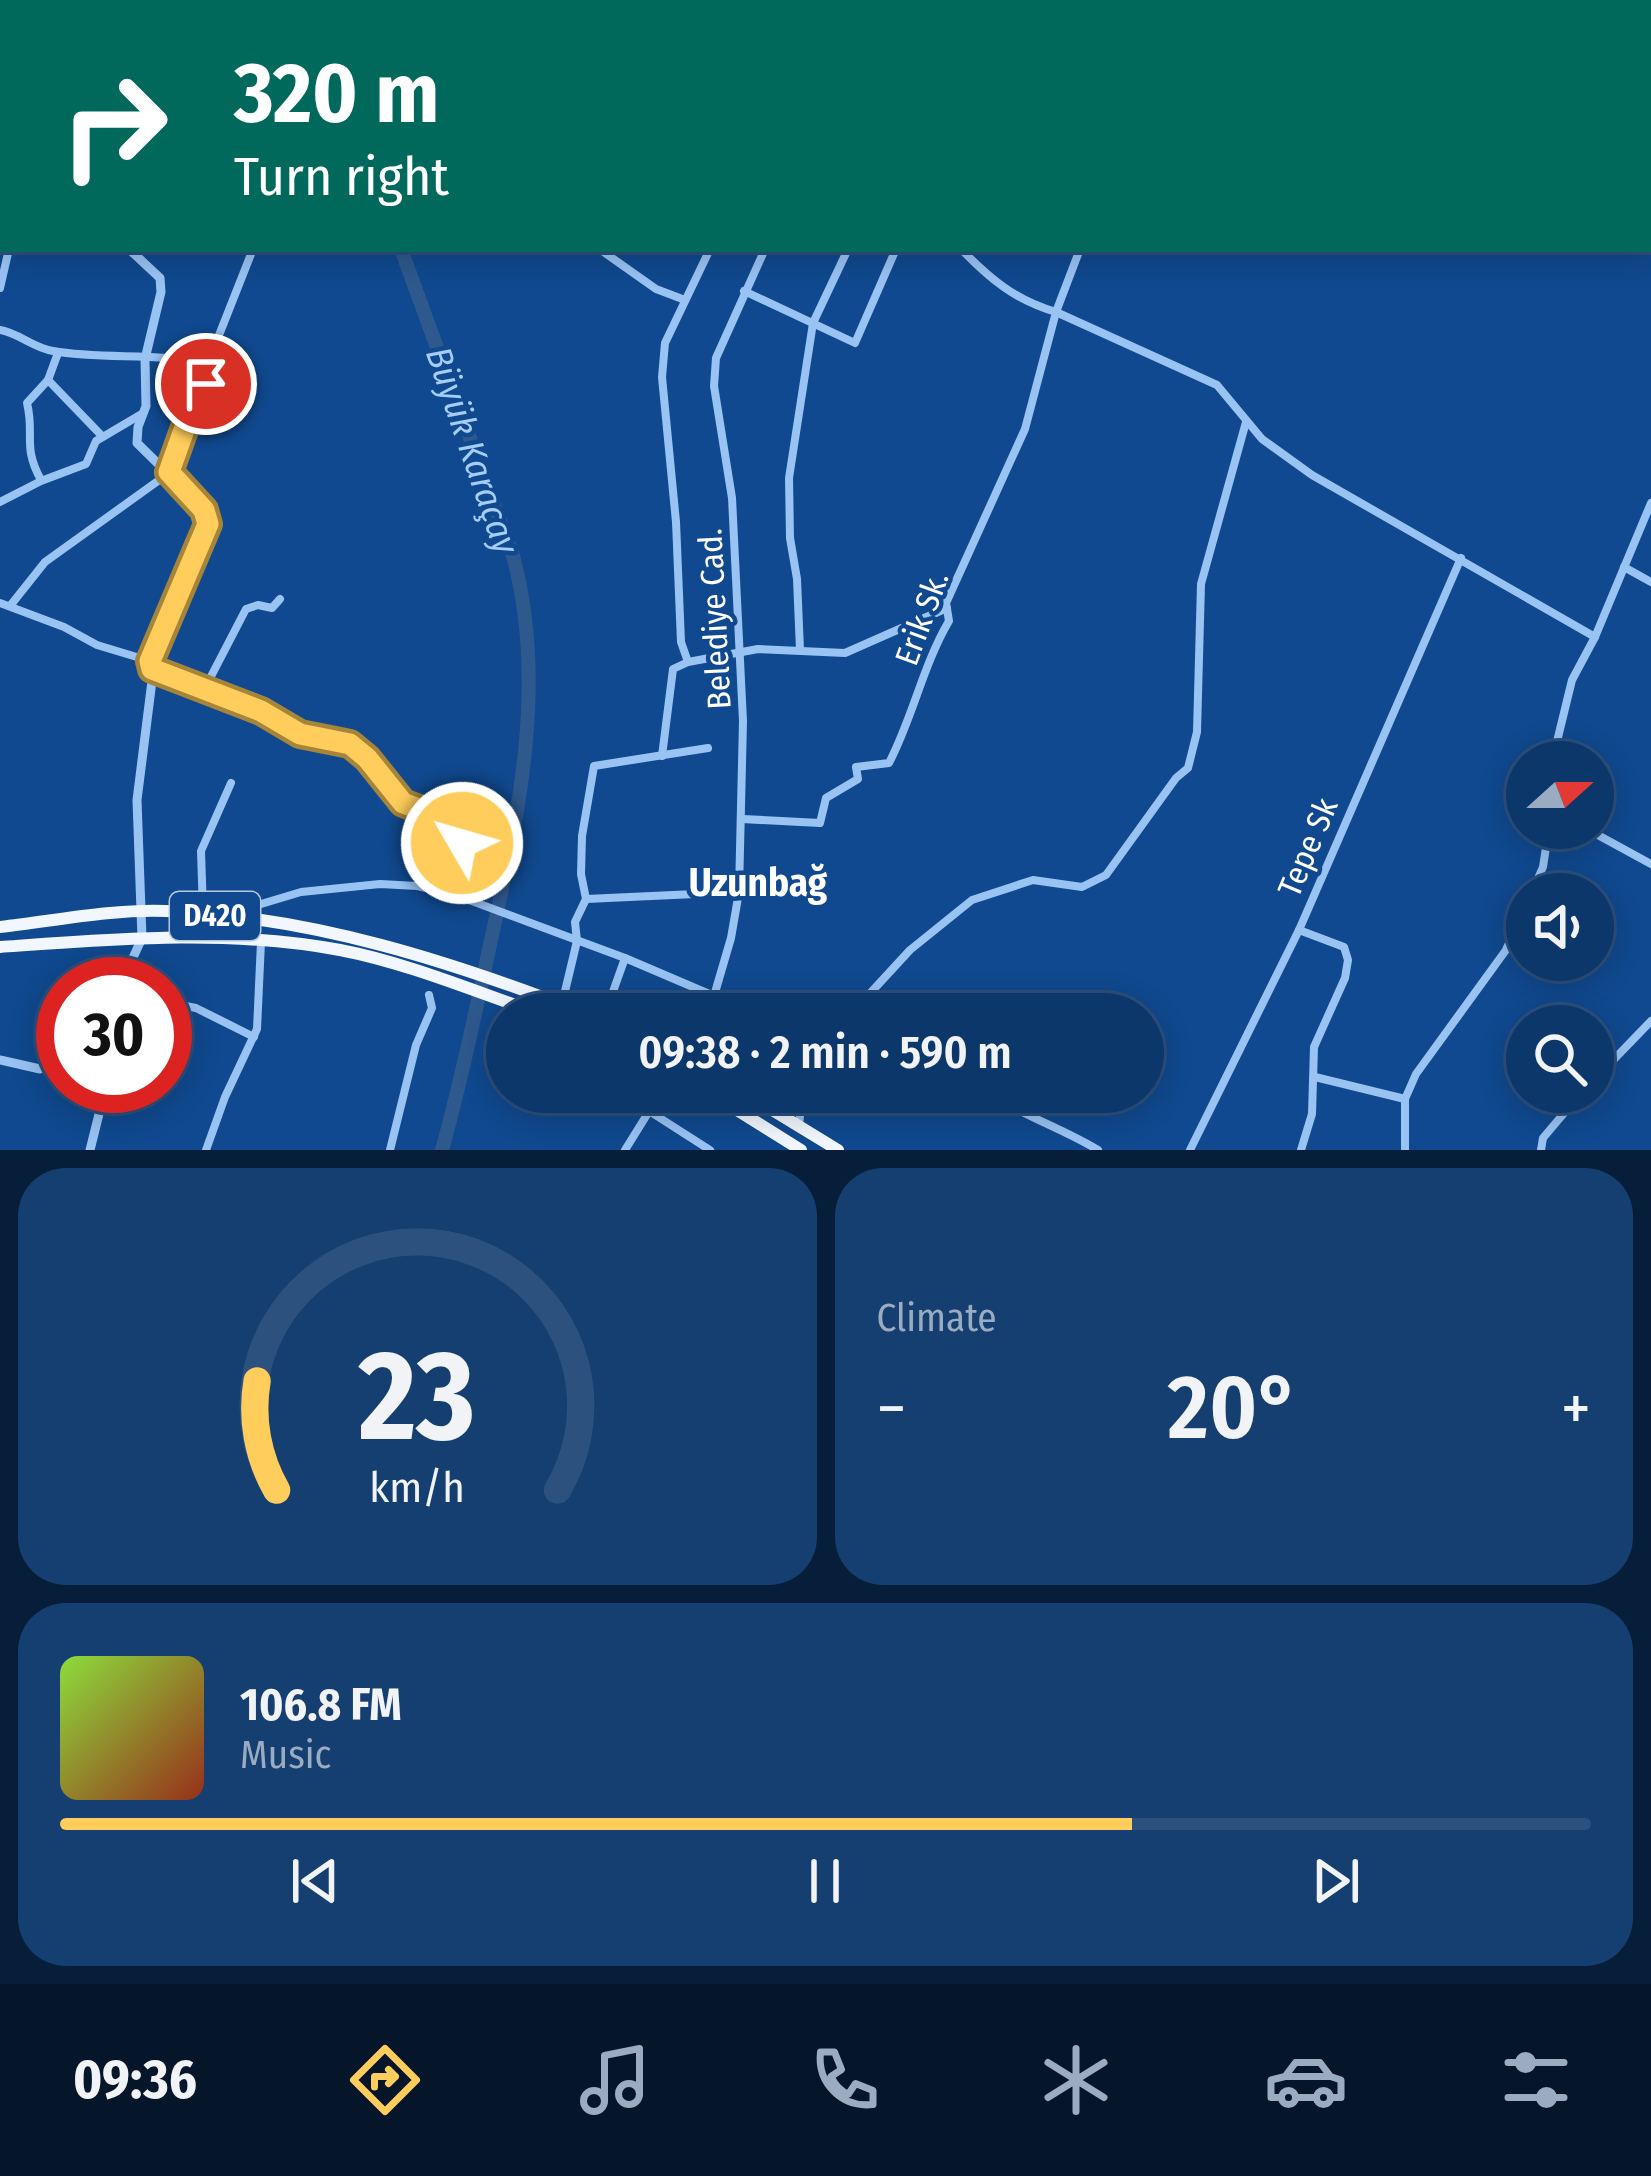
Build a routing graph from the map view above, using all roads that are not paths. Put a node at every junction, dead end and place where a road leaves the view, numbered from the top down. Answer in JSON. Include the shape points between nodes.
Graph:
{"nodes":[{"id":1,"x":8,"y":252,"type":"edge"},
{"id":2,"x":132,"y":252,"type":"edge"},
{"id":3,"x":252,"y":252,"type":"edge"},
{"id":4,"x":709,"y":252,"type":"edge"},
{"id":5,"x":764,"y":252,"type":"edge"},
{"id":6,"x":847,"y":252,"type":"edge"},
{"id":7,"x":895,"y":252,"type":"edge"},
{"id":8,"x":964,"y":252,"type":"edge"},
{"id":9,"x":1079,"y":252,"type":"edge"},
{"id":10,"x":605,"y":254,"type":"dead end"},
{"id":11,"x":0,"y":288,"type":"edge"},
{"id":12,"x":744,"y":292,"type":"junction"},
{"id":13,"x":686,"y":300,"type":"junction"},
{"id":14,"x":1056,"y":312,"type":"junction"},
{"id":15,"x":813,"y":323,"type":"junction"},
{"id":16,"x":0,"y":330,"type":"edge"},
{"id":17,"x":58,"y":353,"type":"junction"},
{"id":18,"x":145,"y":359,"type":"junction"},
{"id":19,"x":209,"y":364,"type":"junction"},
{"id":20,"x":48,"y":380,"type":"junction"},
{"id":21,"x":143,"y":413,"type":"junction"},
{"id":22,"x":1246,"y":422,"type":"junction"},
{"id":23,"x":103,"y":436,"type":"junction"},
{"id":24,"x":169,"y":472,"type":"junction"},
{"id":25,"x":41,"y":481,"type":"junction"},
{"id":26,"x":0,"y":502,"type":"edge"},
{"id":27,"x":1651,"y":503,"type":"edge"},
{"id":28,"x":1461,"y":558,"type":"junction"},
{"id":29,"x":1624,"y":567,"type":"junction"},
{"id":30,"x":1651,"y":581,"type":"edge"},
{"id":31,"x":280,"y":599,"type":"dead end"},
{"id":32,"x":5,"y":604,"type":"edge"},
{"id":33,"x":947,"y":608,"type":"junction"},
{"id":34,"x":1595,"y":637,"type":"junction"},
{"id":35,"x":800,"y":650,"type":"junction"},
{"id":36,"x":741,"y":651,"type":"junction"},
{"id":37,"x":688,"y":662,"type":"junction"},
{"id":38,"x":151,"y":665,"type":"junction"},
{"id":39,"x":205,"y":688,"type":"junction"},
{"id":40,"x":1557,"y":741,"type":"edge"},
{"id":41,"x":709,"y":748,"type":"dead end"},
{"id":42,"x":662,"y":756,"type":"junction"},
{"id":43,"x":231,"y":783,"type":"dead end"},
{"id":44,"x":742,"y":818,"type":"junction"},
{"id":45,"x":1614,"y":843,"type":"edge"},
{"id":46,"x":1651,"y":863,"type":"edge"},
{"id":47,"x":739,"y":892,"type":"junction"},
{"id":48,"x":453,"y":894,"type":"junction"},
{"id":49,"x":586,"y":899,"type":"junction"},
{"id":50,"x":142,"y":912,"type":"junction"},
{"id":51,"x":203,"y":914,"type":"junction"},
{"id":52,"x":223,"y":916,"type":"junction"},
{"id":53,"x":0,"y":927,"type":"edge"},
{"id":54,"x":1298,"y":930,"type":"junction"},
{"id":55,"x":142,"y":938,"type":"junction"},
{"id":56,"x":572,"y":939,"type":"junction"},
{"id":57,"x":261,"y":942,"type":"junction"},
{"id":58,"x":0,"y":947,"type":"edge"},
{"id":59,"x":1506,"y":950,"type":"edge"},
{"id":60,"x":134,"y":957,"type":"edge"},
{"id":61,"x":625,"y":958,"type":"junction"},
{"id":62,"x":528,"y":993,"type":"edge"},
{"id":63,"x":564,"y":993,"type":"edge"},
{"id":64,"x":612,"y":993,"type":"edge"},
{"id":65,"x":707,"y":993,"type":"edge"},
{"id":66,"x":715,"y":993,"type":"edge"},
{"id":67,"x":870,"y":993,"type":"edge"},
{"id":68,"x":429,"y":995,"type":"dead end"},
{"id":69,"x":486,"y":995,"type":"edge"},
{"id":70,"x":192,"y":1008,"type":"edge"},
{"id":71,"x":1651,"y":1021,"type":"edge"},
{"id":72,"x":254,"y":1037,"type":"junction"},
{"id":73,"x":1614,"y":1059,"type":"edge"},
{"id":74,"x":0,"y":1060,"type":"edge"},
{"id":75,"x":36,"y":1068,"type":"edge"},
{"id":76,"x":1316,"y":1077,"type":"junction"},
{"id":77,"x":1405,"y":1099,"type":"junction"},
{"id":78,"x":100,"y":1113,"type":"edge"},
{"id":79,"x":648,"y":1113,"type":"edge"},
{"id":80,"x":652,"y":1113,"type":"edge"},
{"id":81,"x":742,"y":1113,"type":"edge"},
{"id":82,"x":780,"y":1113,"type":"edge"},
{"id":83,"x":800,"y":1113,"type":"edge"},
{"id":84,"x":1021,"y":1113,"type":"edge"},
{"id":85,"x":1564,"y":1113,"type":"edge"},
{"id":86,"x":799,"y":1124,"type":"junction"},
{"id":87,"x":91,"y":1150,"type":"edge"},
{"id":88,"x":206,"y":1150,"type":"edge"},
{"id":89,"x":390,"y":1150,"type":"edge"},
{"id":90,"x":625,"y":1150,"type":"edge"},
{"id":91,"x":710,"y":1150,"type":"edge"},
{"id":92,"x":801,"y":1150,"type":"edge"},
{"id":93,"x":838,"y":1150,"type":"edge"},
{"id":94,"x":1098,"y":1150,"type":"edge"},
{"id":95,"x":1190,"y":1150,"type":"edge"},
{"id":96,"x":1301,"y":1150,"type":"edge"},
{"id":97,"x":1405,"y":1150,"type":"edge"},
{"id":98,"x":1540,"y":1150,"type":"edge"}],
"edges":[{"from":1,"to":11,"type":"street"},
{"from":2,"to":18,"type":"street","via":[[160,278]]},
{"from":3,"to":19,"type":"street"},
{"from":4,"to":13,"type":"street"},
{"from":5,"to":12,"type":"street","name":"Belediye Cad."},
{"from":6,"to":15,"type":"street"},
{"from":7,"to":15,"type":"street","via":[[855,343]]},
{"from":8,"to":14,"type":"street","via":[[995,284]]},
{"from":9,"to":14,"type":"street","name":"Erik Sk."},
{"from":10,"to":13,"type":"street"},
{"from":12,"to":15,"type":"street"},
{"from":12,"to":36,"type":"street","name":"Belediye Cad.","via":[[716,358],[714,386],[732,498]]},
{"from":13,"to":37,"type":"street","via":[[665,343],[662,377]]},
{"from":14,"to":22,"type":"street","via":[[1217,385]]},
{"from":14,"to":33,"type":"street","name":"Erik Sk.","via":[[1025,429]]},
{"from":15,"to":35,"type":"street","via":[[789,478]]},
{"from":16,"to":17,"type":"street"},
{"from":17,"to":18,"type":"street"},
{"from":17,"to":20,"type":"street"},
{"from":18,"to":19,"type":"street"},
{"from":18,"to":21,"type":"street"},
{"from":19,"to":24,"type":"street","via":[[211,376]]},
{"from":20,"to":23,"type":"street"},
{"from":20,"to":25,"type":"street","via":[[27,403],[28,455]]},
{"from":21,"to":23,"type":"street"},
{"from":21,"to":24,"type":"street","via":[[137,443]]},
{"from":22,"to":28,"type":"street","via":[[1312,475]]},
{"from":22,"to":67,"type":"street","via":[[1201,584],[1197,732],[1188,768],[1106,875],[1082,887],[1034,880],[972,900]]},
{"from":23,"to":25,"type":"street","via":[[86,464]]},
{"from":24,"to":32,"type":"street","via":[[45,562]]},
{"from":24,"to":38,"type":"street","via":[[208,524]]},
{"from":25,"to":26,"type":"street"},
{"from":27,"to":29,"type":"street"},
{"from":28,"to":34,"type":"street"},
{"from":28,"to":54,"type":"street","name":"Tepe Sk"},
{"from":29,"to":30,"type":"street"},
{"from":29,"to":34,"type":"street"},
{"from":31,"to":39,"type":"street","via":[[272,608],[245,609]]},
{"from":32,"to":38,"type":"street"},
{"from":33,"to":35,"type":"street","via":[[845,653]]},
{"from":33,"to":44,"type":"street","name":"Erik Sk.","via":[[949,621],[889,763],[856,767],[858,779],[826,798],[820,823]]},
{"from":34,"to":40,"type":"street","via":[[1572,680]]},
{"from":35,"to":36,"type":"street"},
{"from":36,"to":37,"type":"street"},
{"from":36,"to":44,"type":"street","name":"Belediye Cad."},
{"from":37,"to":42,"type":"street","via":[[673,669]]},
{"from":38,"to":39,"type":"street"},
{"from":38,"to":50,"type":"street","via":[[137,800]]},
{"from":39,"to":48,"type":"street","via":[[300,734],[350,744],[403,803],[457,823],[462,843]]},
{"from":41,"to":42,"type":"street"},
{"from":42,"to":49,"type":"street","via":[[594,766],[582,836]]},
{"from":43,"to":51,"type":"street","via":[[201,851]]},
{"from":44,"to":47,"type":"street","name":"Belediye Cad."},
{"from":45,"to":46,"type":"street"},
{"from":47,"to":49,"type":"street"},
{"from":47,"to":66,"type":"street","name":"Belediye Cad."},
{"from":48,"to":52,"type":"street","via":[[399,884],[314,890]]},
{"from":48,"to":56,"type":"street"},
{"from":49,"to":56,"type":"street"},
{"from":50,"to":51,"type":"highway","number":"D420"},
{"from":50,"to":53,"type":"highway","number":"D420"},
{"from":50,"to":55,"type":"street"},
{"from":51,"to":52,"type":"highway","number":"D420"},
{"from":52,"to":62,"type":"highway","number":"D420","via":[[323,930]]},
{"from":54,"to":76,"type":"street","via":[[1344,946],[1348,960],[1314,1047]]},
{"from":54,"to":95,"type":"street","name":"Tepe Sk"},
{"from":55,"to":57,"type":"highway","number":"D420"},
{"from":55,"to":58,"type":"highway","number":"D420"},
{"from":55,"to":60,"type":"street"},
{"from":56,"to":61,"type":"street"},
{"from":56,"to":63,"type":"street"},
{"from":57,"to":69,"type":"highway","number":"D420","via":[[347,952]]},
{"from":57,"to":72,"type":"street"},
{"from":59,"to":77,"type":"street"},
{"from":61,"to":64,"type":"street"},
{"from":61,"to":65,"type":"street"},
{"from":68,"to":89,"type":"street","via":[[432,1008]]},
{"from":70,"to":72,"type":"street"},
{"from":71,"to":73,"type":"street"},
{"from":72,"to":88,"type":"street"},
{"from":74,"to":75,"type":"street"},
{"from":76,"to":77,"type":"street"},
{"from":76,"to":96,"type":"street"},
{"from":77,"to":97,"type":"street"},
{"from":78,"to":87,"type":"street"},
{"from":79,"to":90,"type":"street"},
{"from":80,"to":91,"type":"street"},
{"from":81,"to":92,"type":"highway"},
{"from":82,"to":86,"type":"highway"},
{"from":83,"to":86,"type":"street"},
{"from":84,"to":94,"type":"street"},
{"from":85,"to":98,"type":"street"},
{"from":86,"to":93,"type":"highway"}]}
